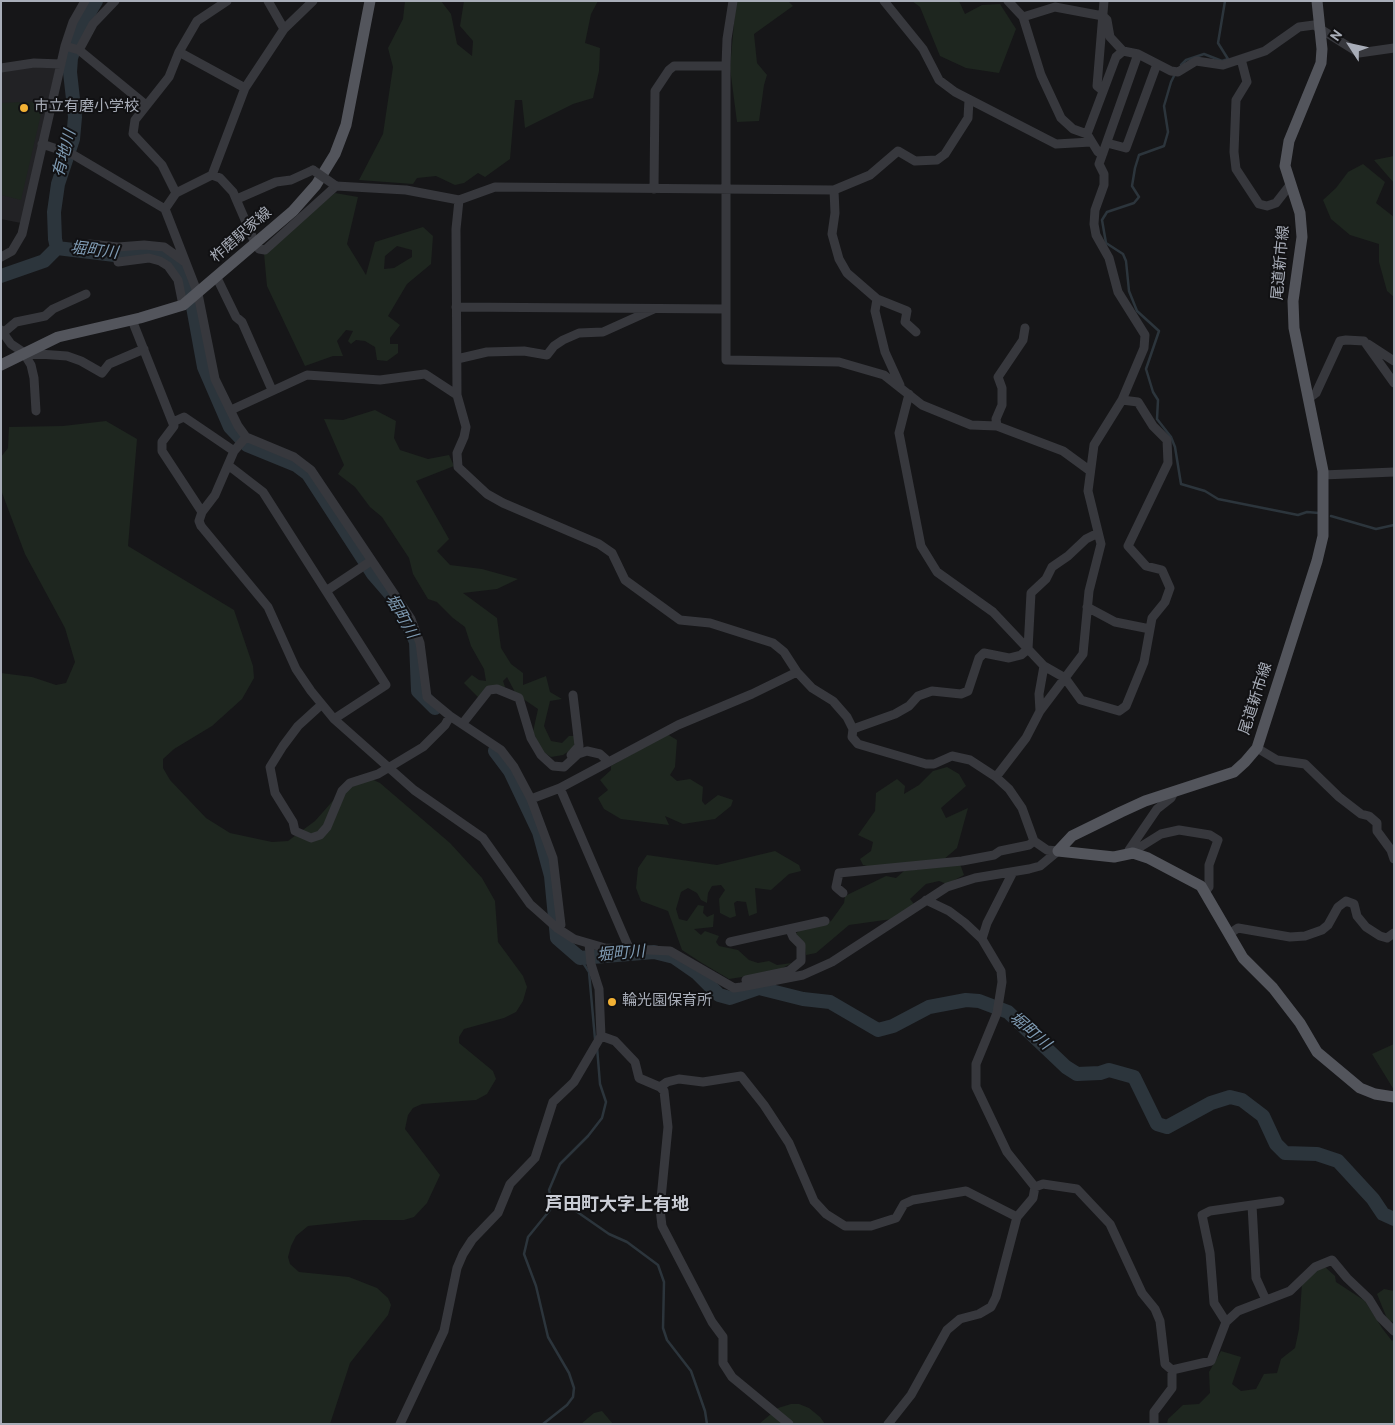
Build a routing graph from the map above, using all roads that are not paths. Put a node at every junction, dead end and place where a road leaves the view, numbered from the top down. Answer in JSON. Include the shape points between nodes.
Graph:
{"nodes":[{"id":1,"x":85,"y":1,"type":"edge"},
{"id":2,"x":115,"y":1,"type":"edge"},
{"id":3,"x":227,"y":1,"type":"edge"},
{"id":4,"x":313,"y":1,"type":"edge"},
{"id":5,"x":370,"y":1,"type":"edge"},
{"id":6,"x":733,"y":1,"type":"edge"},
{"id":7,"x":884,"y":1,"type":"edge"},
{"id":8,"x":1008,"y":1,"type":"edge"},
{"id":9,"x":1104,"y":1,"type":"edge"},
{"id":10,"x":1317,"y":1,"type":"edge"},
{"id":11,"x":269,"y":2,"type":"edge"},
{"id":12,"x":1103,"y":16,"type":"junction"},
{"id":13,"x":1023,"y":18,"type":"junction"},
{"id":14,"x":284,"y":29,"type":"junction"},
{"id":15,"x":1320,"y":29,"type":"junction"},
{"id":16,"x":65,"y":46,"type":"junction"},
{"id":17,"x":1394,"y":48,"type":"edge"},
{"id":18,"x":79,"y":50,"type":"junction"},
{"id":19,"x":1123,"y":51,"type":"junction"},
{"id":20,"x":179,"y":52,"type":"junction"},
{"id":21,"x":1138,"y":54,"type":"junction"},
{"id":22,"x":1241,"y":59,"type":"junction"},
{"id":23,"x":61,"y":64,"type":"junction"},
{"id":24,"x":1157,"y":64,"type":"junction"},
{"id":25,"x":726,"y":66,"type":"junction"},
{"id":26,"x":1,"y":68,"type":"edge"},
{"id":27,"x":245,"y":88,"type":"junction"},
{"id":28,"x":1102,"y":90,"type":"junction"},
{"id":29,"x":969,"y":100,"type":"junction"},
{"id":30,"x":146,"y":104,"type":"junction"},
{"id":31,"x":1089,"y":138,"type":"junction"},
{"id":32,"x":1107,"y":143,"type":"junction"},
{"id":33,"x":42,"y":144,"type":"junction"},
{"id":34,"x":1103,"y":153,"type":"junction"},
{"id":35,"x":212,"y":175,"type":"junction"},
{"id":36,"x":1290,"y":185,"type":"junction"},
{"id":37,"x":336,"y":186,"type":"junction"},
{"id":38,"x":726,"y":189,"type":"junction"},
{"id":39,"x":654,"y":190,"type":"junction"},
{"id":40,"x":834,"y":190,"type":"junction"},
{"id":41,"x":176,"y":193,"type":"junction"},
{"id":42,"x":237,"y":199,"type":"junction"},
{"id":43,"x":459,"y":200,"type":"junction"},
{"id":44,"x":165,"y":210,"type":"junction"},
{"id":45,"x":255,"y":243,"type":"junction"},
{"id":46,"x":89,"y":244,"type":"dead end"},
{"id":47,"x":176,"y":249,"type":"junction"},
{"id":48,"x":1,"y":257,"type":"edge"},
{"id":49,"x":160,"y":261,"type":"junction"},
{"id":50,"x":118,"y":262,"type":"dead end"},
{"id":51,"x":217,"y":278,"type":"junction"},
{"id":52,"x":86,"y":294,"type":"dead end"},
{"id":53,"x":878,"y":299,"type":"junction"},
{"id":54,"x":190,"y":300,"type":"junction"},
{"id":55,"x":456,"y":307,"type":"junction"},
{"id":56,"x":654,"y":308,"type":"junction"},
{"id":57,"x":726,"y":309,"type":"junction"},
{"id":58,"x":132,"y":320,"type":"junction"},
{"id":59,"x":1025,"y":328,"type":"dead end"},
{"id":60,"x":916,"y":332,"type":"dead end"},
{"id":61,"x":4,"y":334,"type":"edge"},
{"id":62,"x":1364,"y":341,"type":"junction"},
{"id":63,"x":1,"y":347,"type":"edge"},
{"id":64,"x":144,"y":349,"type":"junction"},
{"id":65,"x":23,"y":352,"type":"junction"},
{"id":66,"x":457,"y":358,"type":"junction"},
{"id":67,"x":1394,"y":361,"type":"edge"},
{"id":68,"x":1,"y":365,"type":"edge"},
{"id":69,"x":1394,"y":383,"type":"edge"},
{"id":70,"x":272,"y":390,"type":"junction"},
{"id":71,"x":905,"y":391,"type":"junction"},
{"id":72,"x":457,"y":395,"type":"junction"},
{"id":73,"x":1308,"y":399,"type":"junction"},
{"id":74,"x":1122,"y":400,"type":"junction"},
{"id":75,"x":36,"y":410,"type":"dead end"},
{"id":76,"x":231,"y":410,"type":"junction"},
{"id":77,"x":173,"y":422,"type":"junction"},
{"id":78,"x":997,"y":426,"type":"junction"},
{"id":79,"x":246,"y":436,"type":"junction"},
{"id":80,"x":235,"y":449,"type":"junction"},
{"id":81,"x":228,"y":465,"type":"junction"},
{"id":82,"x":1089,"y":470,"type":"junction"},
{"id":83,"x":1394,"y":472,"type":"edge"},
{"id":84,"x":1323,"y":474,"type":"junction"},
{"id":85,"x":202,"y":512,"type":"junction"},
{"id":86,"x":1098,"y":533,"type":"junction"},
{"id":87,"x":371,"y":561,"type":"junction"},
{"id":88,"x":326,"y":591,"type":"junction"},
{"id":89,"x":1087,"y":608,"type":"junction"},
{"id":90,"x":1150,"y":629,"type":"junction"},
{"id":91,"x":1028,"y":649,"type":"junction"},
{"id":92,"x":1044,"y":666,"type":"junction"},
{"id":93,"x":797,"y":672,"type":"junction"},
{"id":94,"x":1065,"y":678,"type":"junction"},
{"id":95,"x":573,"y":695,"type":"dead end"},
{"id":96,"x":321,"y":705,"type":"junction"},
{"id":97,"x":1040,"y":711,"type":"junction"},
{"id":98,"x":450,"y":716,"type":"junction"},
{"id":99,"x":334,"y":719,"type":"junction"},
{"id":100,"x":463,"y":724,"type":"junction"},
{"id":101,"x":853,"y":730,"type":"junction"},
{"id":102,"x":1257,"y":748,"type":"junction"},
{"id":103,"x":572,"y":760,"type":"junction"},
{"id":104,"x":609,"y":762,"type":"junction"},
{"id":105,"x":388,"y":768,"type":"junction"},
{"id":106,"x":996,"y":777,"type":"junction"},
{"id":107,"x":560,"y":788,"type":"junction"},
{"id":108,"x":1174,"y":792,"type":"junction"},
{"id":109,"x":531,"y":799,"type":"junction"},
{"id":110,"x":1034,"y":841,"type":"junction"},
{"id":111,"x":1058,"y":851,"type":"junction"},
{"id":112,"x":1130,"y":854,"type":"junction"},
{"id":113,"x":1394,"y":859,"type":"edge"},
{"id":114,"x":1012,"y":874,"type":"junction"},
{"id":115,"x":1205,"y":892,"type":"junction"},
{"id":116,"x":843,"y":893,"type":"dead end"},
{"id":117,"x":926,"y":900,"type":"junction"},
{"id":118,"x":825,"y":921,"type":"dead end"},
{"id":119,"x":557,"y":928,"type":"junction"},
{"id":120,"x":790,"y":930,"type":"junction"},
{"id":121,"x":1394,"y":933,"type":"edge"},
{"id":122,"x":1229,"y":934,"type":"junction"},
{"id":123,"x":982,"y":939,"type":"junction"},
{"id":124,"x":730,"y":942,"type":"dead end"},
{"id":125,"x":593,"y":945,"type":"junction"},
{"id":126,"x":629,"y":948,"type":"junction"},
{"id":127,"x":746,"y":986,"type":"junction"},
{"id":128,"x":601,"y":1036,"type":"junction"},
{"id":129,"x":660,"y":1087,"type":"junction"},
{"id":130,"x":1394,"y":1097,"type":"edge"},
{"id":131,"x":1035,"y":1186,"type":"junction"},
{"id":132,"x":1280,"y":1201,"type":"dead end"},
{"id":133,"x":1252,"y":1205,"type":"junction"},
{"id":134,"x":1017,"y":1217,"type":"junction"},
{"id":135,"x":1266,"y":1300,"type":"junction"},
{"id":136,"x":1226,"y":1322,"type":"junction"},
{"id":137,"x":1394,"y":1331,"type":"edge"},
{"id":138,"x":1172,"y":1370,"type":"junction"},
{"id":139,"x":400,"y":1424,"type":"edge"},
{"id":140,"x":789,"y":1424,"type":"edge"},
{"id":141,"x":888,"y":1424,"type":"edge"},
{"id":142,"x":1154,"y":1424,"type":"edge"}],
"edges":[{"from":1,"to":16,"type":"street"},
{"from":2,"to":18,"type":"street","via":[[93,24]]},
{"from":3,"to":20,"type":"street","via":[[197,21]]},
{"from":4,"to":14,"type":"street"},
{"from":5,"to":45,"type":"main road","name":"柞磨駅家線","via":[[346,125],[335,154],[316,185],[293,212]]},
{"from":6,"to":25,"type":"street"},
{"from":7,"to":29,"type":"street","via":[[924,49],[939,80]]},
{"from":8,"to":13,"type":"street"},
{"from":9,"to":12,"type":"street"},
{"from":10,"to":15,"type":"main road","name":"尾道新市線"},
{"from":11,"to":14,"type":"street"},
{"from":12,"to":13,"type":"street","via":[[1054,7]]},
{"from":12,"to":19,"type":"street","via":[[1107,20],[1110,37]]},
{"from":12,"to":28,"type":"street","via":[[1098,86]]},
{"from":13,"to":31,"type":"street","via":[[1041,75],[1061,118]]},
{"from":14,"to":27,"type":"street"},
{"from":15,"to":17,"type":"street","via":[[1360,53]]},
{"from":15,"to":22,"type":"street","via":[[1314,25],[1299,27],[1265,51]]},
{"from":15,"to":36,"type":"main road","name":"尾道新市線","via":[[1321,63],[1287,152],[1285,166]]},
{"from":16,"to":18,"type":"street"},
{"from":16,"to":23,"type":"street"},
{"from":18,"to":30,"type":"street"},
{"from":19,"to":21,"type":"street"},
{"from":19,"to":28,"type":"street","via":[[1116,58]]},
{"from":20,"to":27,"type":"street"},
{"from":20,"to":30,"type":"street","via":[[169,77]]},
{"from":21,"to":24,"type":"street"},
{"from":21,"to":32,"type":"street"},
{"from":22,"to":24,"type":"street","via":[[1223,66],[1196,61],[1174,71]]},
{"from":22,"to":36,"type":"street","via":[[1247,82],[1236,100],[1236,170],[1259,204],[1276,203]]},
{"from":23,"to":26,"type":"street","via":[[34,63]]},
{"from":23,"to":33,"type":"street"},
{"from":24,"to":32,"type":"street","via":[[1126,148]]},
{"from":25,"to":38,"type":"street"},
{"from":25,"to":39,"type":"street","via":[[674,66],[654,92]]},
{"from":27,"to":35,"type":"street"},
{"from":28,"to":31,"type":"street"},
{"from":29,"to":31,"type":"street","via":[[1056,144]]},
{"from":29,"to":40,"type":"street","via":[[968,118],[945,154],[937,160],[915,161],[898,151],[870,176]]},
{"from":30,"to":41,"type":"street","via":[[135,120],[133,134],[162,165]]},
{"from":31,"to":34,"type":"street","via":[[1098,152]]},
{"from":32,"to":34,"type":"street"},
{"from":33,"to":44,"type":"street","via":[[72,154]]},
{"from":33,"to":48,"type":"street","via":[[22,234],[12,251]]},
{"from":34,"to":74,"type":"street","via":[[1099,164],[1104,174],[1104,185],[1095,210],[1096,235],[1109,258],[1118,292],[1145,335],[1138,366]]},
{"from":35,"to":41,"type":"street"},
{"from":35,"to":42,"type":"street","via":[[220,178]]},
{"from":36,"to":73,"type":"main road","name":"尾道新市線","via":[[1300,214],[1302,237],[1293,301],[1294,328]]},
{"from":37,"to":42,"type":"street","bridge":true,"via":[[313,170]]},
{"from":37,"to":43,"type":"street","via":[[406,190]]},
{"from":37,"to":45,"type":"street","via":[[265,250],[259,249]]},
{"from":38,"to":39,"type":"street"},
{"from":38,"to":40,"type":"street"},
{"from":38,"to":57,"type":"street"},
{"from":39,"to":43,"type":"street","via":[[496,187]]},
{"from":40,"to":53,"type":"street","via":[[832,234],[839,259],[847,274]]},
{"from":41,"to":44,"type":"street"},
{"from":42,"to":45,"type":"street"},
{"from":43,"to":55,"type":"street"},
{"from":44,"to":47,"type":"street"},
{"from":45,"to":51,"type":"main road","name":"柞磨駅家線"},
{"from":46,"to":47,"type":"street"},
{"from":47,"to":49,"type":"street"},
{"from":47,"to":54,"type":"street","via":[[185,262]]},
{"from":49,"to":50,"type":"street","via":[[149,258]]},
{"from":49,"to":54,"type":"street","via":[[168,266]]},
{"from":51,"to":54,"type":"main road","name":"柞磨駅家線"},
{"from":51,"to":70,"type":"street","via":[[236,317],[242,322]]},
{"from":52,"to":61,"type":"street","via":[[45,316],[16,322]]},
{"from":53,"to":60,"type":"street","via":[[907,311],[905,322]]},
{"from":53,"to":71,"type":"street","via":[[875,311],[884,352]]},
{"from":54,"to":58,"type":"main road","name":"柞磨駅家線"},
{"from":54,"to":76,"type":"street","via":[[215,379]]},
{"from":55,"to":56,"type":"street"},
{"from":55,"to":66,"type":"street"},
{"from":56,"to":57,"type":"street"},
{"from":56,"to":66,"type":"street","via":[[654,311],[603,332],[579,333],[563,340],[547,355],[488,352]]},
{"from":57,"to":71,"type":"street","via":[[726,360],[840,362],[884,374]]},
{"from":58,"to":64,"type":"street"},
{"from":58,"to":65,"type":"main road","name":"柞磨駅家線","via":[[58,338]]},
{"from":59,"to":78,"type":"street","via":[[1023,340],[998,377],[1002,405],[996,419]]},
{"from":61,"to":63,"type":"street"},
{"from":61,"to":65,"type":"street"},
{"from":62,"to":67,"type":"street"},
{"from":62,"to":69,"type":"street"},
{"from":62,"to":73,"type":"street","via":[[1340,341],[1316,393]]},
{"from":64,"to":65,"type":"street","via":[[110,364],[102,373],[67,356]]},
{"from":64,"to":77,"type":"street"},
{"from":65,"to":68,"type":"main road","name":"柞磨駅家線"},
{"from":65,"to":75,"type":"street","via":[[34,378]]},
{"from":66,"to":72,"type":"street"},
{"from":70,"to":72,"type":"street","via":[[307,375],[380,380],[425,374]]},
{"from":70,"to":76,"type":"street"},
{"from":71,"to":78,"type":"street","via":[[922,405],[971,425]]},
{"from":71,"to":91,"type":"street","via":[[899,433],[921,546],[937,572],[993,612]]},
{"from":72,"to":93,"type":"street","via":[[466,426],[456,453],[458,467],[487,494],[503,504],[599,544],[612,553],[625,580],[680,620],[710,623],[773,644],[784,652]]},
{"from":73,"to":84,"type":"main road","name":"尾道新市線"},
{"from":74,"to":82,"type":"street","via":[[1094,445]]},
{"from":74,"to":90,"type":"street","via":[[1138,402],[1152,426],[1167,440],[1168,463],[1128,546],[1146,566],[1162,570],[1170,588],[1152,618]]},
{"from":76,"to":79,"type":"street"},
{"from":77,"to":80,"type":"street","via":[[184,417]]},
{"from":77,"to":85,"type":"street","via":[[174,426],[162,442],[162,451]]},
{"from":78,"to":82,"type":"street","via":[[1064,451]]},
{"from":79,"to":80,"type":"street"},
{"from":79,"to":87,"type":"street","via":[[294,457],[311,470]]},
{"from":80,"to":81,"type":"street"},
{"from":81,"to":85,"type":"street","via":[[215,495]]},
{"from":81,"to":88,"type":"street","via":[[263,492]]},
{"from":82,"to":86,"type":"street","via":[[1088,491]]},
{"from":83,"to":84,"type":"street"},
{"from":84,"to":102,"type":"main road","name":"尾道新市線","via":[[1323,536],[1317,561]]},
{"from":85,"to":96,"type":"street","via":[[201,526],[268,607],[296,669]]},
{"from":86,"to":89,"type":"street","via":[[1100,554]]},
{"from":86,"to":91,"type":"street","via":[[1052,567],[1046,579],[1031,592]]},
{"from":87,"to":88,"type":"street"},
{"from":87,"to":98,"type":"street","via":[[411,619],[420,643],[427,697]]},
{"from":88,"to":99,"type":"street","via":[[386,685]]},
{"from":89,"to":90,"type":"street","via":[[1115,622]]},
{"from":89,"to":94,"type":"street","via":[[1082,654]]},
{"from":90,"to":94,"type":"street","via":[[1144,662],[1126,706],[1119,711],[1081,700]]},
{"from":91,"to":92,"type":"street"},
{"from":91,"to":101,"type":"street","via":[[1022,655],[1009,658],[984,653],[979,658],[968,691],[961,694],[932,691],[918,696],[895,714]]},
{"from":92,"to":94,"type":"street"},
{"from":92,"to":97,"type":"street","via":[[1039,694]]},
{"from":93,"to":101,"type":"street","via":[[812,688],[833,701]]},
{"from":93,"to":104,"type":"street","via":[[678,725]]},
{"from":94,"to":97,"type":"street"},
{"from":95,"to":103,"type":"street","via":[[579,746],[571,754]]},
{"from":96,"to":99,"type":"street"},
{"from":96,"to":105,"type":"street","via":[[298,726],[270,768],[275,793],[295,831],[311,838],[320,835],[342,791],[350,783]]},
{"from":97,"to":106,"type":"street","via":[[1026,738]]},
{"from":98,"to":100,"type":"street"},
{"from":98,"to":105,"type":"street","via":[[424,747]]},
{"from":99,"to":105,"type":"street"},
{"from":100,"to":103,"type":"street","via":[[489,690],[497,689],[519,698],[531,738],[553,766],[564,767]]},
{"from":100,"to":109,"type":"street","via":[[501,750]]},
{"from":101,"to":106,"type":"street","via":[[852,737],[858,744],[926,764],[952,756],[960,757]]},
{"from":102,"to":108,"type":"main road","name":"尾道新市線","via":[[1234,772]]},
{"from":102,"to":113,"type":"street","via":[[1277,760],[1305,764],[1339,797],[1377,822],[1377,831]]},
{"from":103,"to":104,"type":"street","via":[[587,751],[600,754]]},
{"from":104,"to":107,"type":"street"},
{"from":105,"to":119,"type":"street","via":[[483,838],[530,904]]},
{"from":106,"to":110,"type":"street","via":[[1022,808]]},
{"from":107,"to":109,"type":"street"},
{"from":107,"to":126,"type":"street"},
{"from":108,"to":111,"type":"main road","name":"尾道新市線","via":[[1145,801],[1072,836]]},
{"from":108,"to":112,"type":"street","via":[[1157,809],[1130,848]]},
{"from":109,"to":119,"type":"street","via":[[553,858],[561,925]]},
{"from":110,"to":111,"type":"street","via":[[1047,850]]},
{"from":110,"to":116,"type":"street","via":[[1000,851],[994,856],[839,873],[836,887]]},
{"from":111,"to":112,"type":"main road","via":[[1114,857]]},
{"from":111,"to":114,"type":"street","via":[[1040,866]]},
{"from":112,"to":115,"type":"main road","via":[[1148,858],[1201,886]]},
{"from":112,"to":115,"type":"street","via":[[1161,834],[1179,830],[1210,834],[1218,840],[1209,865],[1209,887]]},
{"from":114,"to":117,"type":"street","via":[[960,882]]},
{"from":114,"to":123,"type":"street"},
{"from":115,"to":122,"type":"main road"},
{"from":117,"to":123,"type":"street","via":[[949,911]]},
{"from":117,"to":127,"type":"street","via":[[832,962],[803,975]]},
{"from":118,"to":120,"type":"street"},
{"from":119,"to":125,"type":"street","via":[[574,939]]},
{"from":120,"to":124,"type":"street"},
{"from":120,"to":127,"type":"street","via":[[801,945],[801,961],[789,971],[746,980]]},
{"from":121,"to":122,"type":"street","via":[[1387,938],[1366,927],[1357,916],[1354,904],[1346,901],[1338,907],[1328,925],[1305,936],[1290,937],[1238,928]]},
{"from":122,"to":130,"type":"main road","via":[[1243,958],[1273,988],[1300,1023],[1317,1052],[1360,1088]]},
{"from":123,"to":131,"type":"street","via":[[1000,971],[1002,982],[997,1013],[976,1064],[976,1087],[1007,1152]]},
{"from":125,"to":126,"type":"street"},
{"from":125,"to":128,"type":"street","via":[[591,964],[599,989]]},
{"from":126,"to":127,"type":"street","via":[[670,951],[734,988]]},
{"from":128,"to":129,"type":"street","via":[[615,1041],[635,1062],[639,1078]]},
{"from":128,"to":139,"type":"street","via":[[574,1082],[553,1102],[535,1158],[510,1184],[498,1213],[463,1254],[444,1330]]},
{"from":129,"to":134,"type":"street","via":[[679,1079],[703,1082],[741,1076],[764,1104],[788,1143],[814,1201],[826,1214],[850,1228],[871,1226],[896,1218],[904,1204],[912,1200],[966,1191]]},
{"from":129,"to":140,"type":"street","via":[[664,1091],[668,1127],[660,1209],[662,1226],[723,1337],[723,1363],[732,1377]]},
{"from":131,"to":134,"type":"street","via":[[1033,1198]]},
{"from":131,"to":138,"type":"street","via":[[1044,1184],[1077,1189],[1110,1224],[1142,1292],[1155,1309],[1160,1321],[1166,1364]]},
{"from":132,"to":133,"type":"street"},
{"from":133,"to":135,"type":"street","via":[[1256,1278]]},
{"from":133,"to":136,"type":"street","via":[[1202,1215],[1210,1254],[1214,1303]]},
{"from":134,"to":141,"type":"street","via":[[991,1307],[960,1319],[947,1330],[911,1395]]},
{"from":135,"to":136,"type":"street","via":[[1238,1310]]},
{"from":135,"to":137,"type":"street","via":[[1290,1291],[1315,1267],[1332,1260]]},
{"from":136,"to":138,"type":"street","via":[[1211,1361]]},
{"from":138,"to":142,"type":"street","via":[[1172,1388],[1154,1412]]}]}
